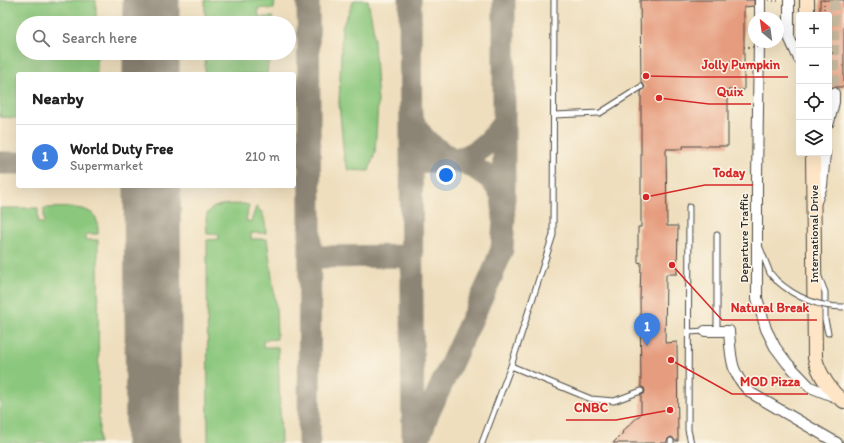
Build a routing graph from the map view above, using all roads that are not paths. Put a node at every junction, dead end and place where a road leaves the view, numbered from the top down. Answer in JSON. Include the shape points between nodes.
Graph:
{"nodes":[{"id":1,"x":554,"y":0,"type":"edge"},
{"id":2,"x":789,"y":0,"type":"edge"},
{"id":3,"x":807,"y":0,"type":"edge"},
{"id":4,"x":807,"y":12,"type":"edge"},
{"id":5,"x":759,"y":48,"type":"edge"},
{"id":6,"x":796,"y":52,"type":"edge"},
{"id":7,"x":641,"y":87,"type":"dead end"},
{"id":8,"x":834,"y":93,"type":"tunnel mouth"},
{"id":9,"x":554,"y":115,"type":"junction"},
{"id":10,"x":830,"y":120,"type":"edge"},
{"id":11,"x":813,"y":156,"type":"edge"},
{"id":12,"x":825,"y":156,"type":"edge"},
{"id":13,"x":689,"y":207,"type":"dead end"},
{"id":14,"x":814,"y":210,"type":"junction"},
{"id":15,"x":717,"y":235,"type":"dead end"},
{"id":16,"x":758,"y":243,"type":"junction"},
{"id":17,"x":814,"y":265,"type":"junction"},
{"id":18,"x":844,"y":307,"type":"edge"},
{"id":19,"x":705,"y":331,"type":"joint"},
{"id":20,"x":717,"y":331,"type":"junction"},
{"id":21,"x":689,"y":332,"type":"junction"},
{"id":22,"x":828,"y":333,"type":"dead end"},
{"id":23,"x":512,"y":366,"type":"junction"},
{"id":24,"x":641,"y":391,"type":"dead end"},
{"id":25,"x":841,"y":400,"type":"edge"},
{"id":26,"x":482,"y":443,"type":"edge"},
{"id":27,"x":691,"y":443,"type":"edge"},
{"id":28,"x":837,"y":443,"type":"edge"}],
"edges":[{"from":1,"to":9,"type":"lane"},
{"from":2,"to":6,"type":"street","via":[[789,37]]},
{"from":3,"to":4,"type":"street"},
{"from":5,"to":16,"type":"street","name":"Departure Traffic"},
{"from":7,"to":9,"type":"lane","via":[[600,113]]},
{"from":8,"to":10,"type":"street"},
{"from":9,"to":23,"type":"lane","via":[[553,235]]},
{"from":11,"to":14,"type":"street","name":"International Drive"},
{"from":12,"to":14,"type":"street","via":[[822,186]]},
{"from":13,"to":21,"type":"lane"},
{"from":14,"to":17,"type":"street","name":"International Drive"},
{"from":15,"to":20,"type":"lane"},
{"from":16,"to":18,"type":"lane","bridge":true,"via":[[770,273],[792,293],[805,300]]},
{"from":16,"to":25,"type":"street","name":"Departure Traffic","via":[[757,298],[775,347],[787,364],[810,387]]},
{"from":17,"to":22,"type":"lane","via":[[824,292]]},
{"from":17,"to":25,"type":"street","name":"International Drive","via":[[815,358],[819,372]]},
{"from":19,"to":20,"type":"street"},
{"from":19,"to":21,"type":"lane"},
{"from":20,"to":28,"type":"street","via":[[729,331],[731,362],[742,385],[751,393]]},
{"from":21,"to":27,"type":"lane","via":[[688,430]]},
{"from":23,"to":24,"type":"lane","via":[[591,398],[614,400]]},
{"from":23,"to":26,"type":"lane"}]}
